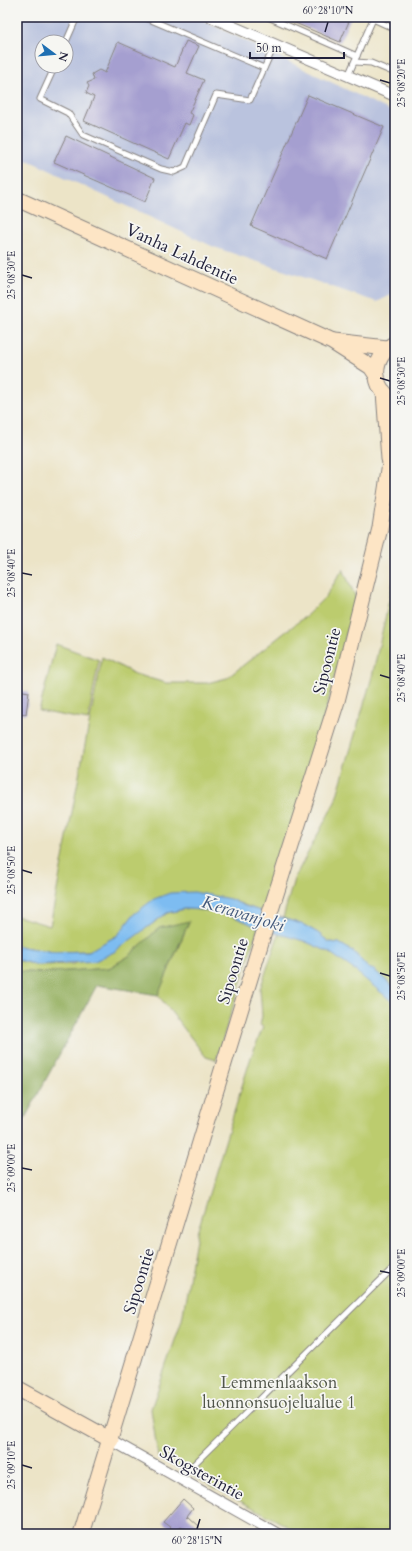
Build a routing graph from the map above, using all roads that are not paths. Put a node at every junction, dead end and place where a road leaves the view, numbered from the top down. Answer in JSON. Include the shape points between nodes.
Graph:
{"nodes":[{"id":1,"x":77,"y":17,"type":"edge"},
{"id":2,"x":144,"y":17,"type":"edge"},
{"id":3,"x":268,"y":17,"type":"edge"},
{"id":4,"x":218,"y":18,"type":"edge"},
{"id":5,"x":372,"y":18,"type":"edge"},
{"id":6,"x":395,"y":29,"type":"edge"},
{"id":7,"x":70,"y":34,"type":"edge"},
{"id":8,"x":275,"y":44,"type":"junction"},
{"id":9,"x":357,"y":56,"type":"junction"},
{"id":10,"x":355,"y":62,"type":"junction"},
{"id":11,"x":264,"y":68,"type":"junction"},
{"id":12,"x":395,"y":73,"type":"edge"},
{"id":13,"x":51,"y":74,"type":"edge"},
{"id":14,"x":348,"y":76,"type":"junction"},
{"id":15,"x":395,"y":96,"type":"edge"},
{"id":16,"x":17,"y":199,"type":"edge"},
{"id":17,"x":332,"y":342,"type":"junction"},
{"id":18,"x":391,"y":346,"type":"edge"},
{"id":19,"x":377,"y":376,"type":"junction"},
{"id":20,"x":389,"y":397,"type":"edge"},
{"id":21,"x":395,"y":446,"type":"edge"},
{"id":22,"x":390,"y":463,"type":"junction"},
{"id":23,"x":395,"y":1266,"type":"edge"},
{"id":24,"x":17,"y":1388,"type":"edge"},
{"id":25,"x":111,"y":1440,"type":"junction"},
{"id":26,"x":180,"y":1478,"type":"junction"},
{"id":27,"x":81,"y":1534,"type":"edge"},
{"id":28,"x":278,"y":1534,"type":"edge"}],
"edges":[{"from":1,"to":7,"type":"lane"},
{"from":2,"to":11,"type":"lane"},
{"from":3,"to":9,"type":"lane"},
{"from":4,"to":8,"type":"street"},
{"from":5,"to":6,"type":"lane"},
{"from":5,"to":9,"type":"lane"},
{"from":8,"to":11,"type":"lane"},
{"from":8,"to":14,"type":"street"},
{"from":9,"to":10,"type":"lane"},
{"from":10,"to":12,"type":"lane","via":[[371,63]]},
{"from":10,"to":14,"type":"lane"},
{"from":11,"to":13,"type":"lane","via":[[250,100],[216,95],[185,167],[174,172],[161,170],[83,135],[68,113],[40,100]]},
{"from":14,"to":15,"type":"street"},
{"from":16,"to":17,"type":"main road","name":"Vanha Lahdentie"},
{"from":17,"to":18,"type":"main road","name":"Vanha Lahdentie"},
{"from":17,"to":19,"type":"main road","name":"Vanha Lahdentie","via":[[371,367]]},
{"from":18,"to":19,"type":"main road","via":[[380,357]]},
{"from":19,"to":20,"type":"main road","name":"Sipoontie","via":[[379,384]]},
{"from":20,"to":22,"type":"main road","name":"Sipoontie"},
{"from":21,"to":22,"type":"main road","name":"Sipoontie"},
{"from":22,"to":25,"type":"main road","name":"Sipoontie","via":[[380,528],[337,701]]},
{"from":23,"to":26,"type":"lane"},
{"from":24,"to":25,"type":"main road"},
{"from":25,"to":26,"type":"street","name":"Skogsterintie"},
{"from":25,"to":27,"type":"main road","name":"Sipoontie"},
{"from":26,"to":28,"type":"street","name":"Skogsterintie"}]}
